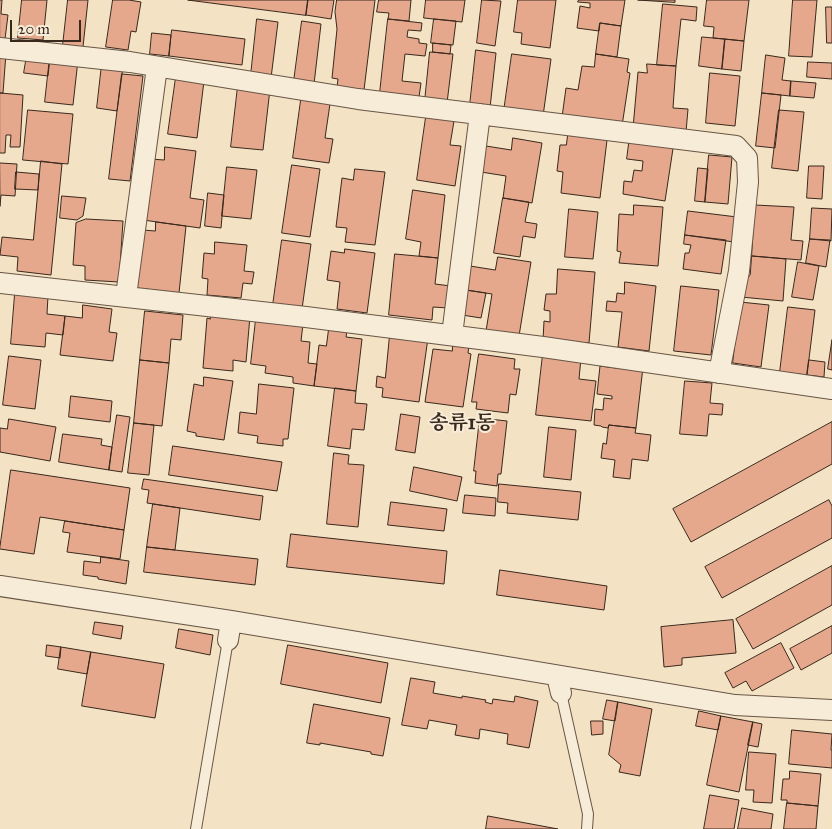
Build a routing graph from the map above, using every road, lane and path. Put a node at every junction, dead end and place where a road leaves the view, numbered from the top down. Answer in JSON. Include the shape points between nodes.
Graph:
{"nodes":[{"id":1,"x":0,"y":48,"type":"edge"},
{"id":2,"x":157,"y":67,"type":"junction"},
{"id":3,"x":480,"y":114,"type":"junction"},
{"id":4,"x":0,"y":283,"type":"edge"},
{"id":5,"x":126,"y":296,"type":"junction"},
{"id":6,"x":452,"y":335,"type":"junction"},
{"id":7,"x":719,"y":373,"type":"junction"},
{"id":8,"x":832,"y":389,"type":"edge"},
{"id":9,"x":0,"y":586,"type":"edge"},
{"id":10,"x":230,"y":631,"type":"junction"},
{"id":11,"x":559,"y":684,"type":"junction"},
{"id":12,"x":832,"y":710,"type":"edge"},
{"id":13,"x":196,"y":829,"type":"edge"},
{"id":14,"x":587,"y":829,"type":"edge"}],
"edges":[{"from":1,"to":2,"type":"street"},
{"from":2,"to":3,"type":"street","via":[[358,99]]},
{"from":2,"to":5,"type":"street"},
{"from":3,"to":6,"type":"street"},
{"from":3,"to":7,"type":"street","via":[[736,146],[747,158],[748,182],[739,271]]},
{"from":4,"to":5,"type":"street"},
{"from":5,"to":6,"type":"street"},
{"from":6,"to":7,"type":"street"},
{"from":7,"to":8,"type":"street"},
{"from":9,"to":10,"type":"street"},
{"from":10,"to":11,"type":"street"},
{"from":10,"to":13,"type":"lane"},
{"from":11,"to":12,"type":"street","via":[[735,705]]},
{"from":11,"to":14,"type":"lane","via":[[588,814]]}]}
